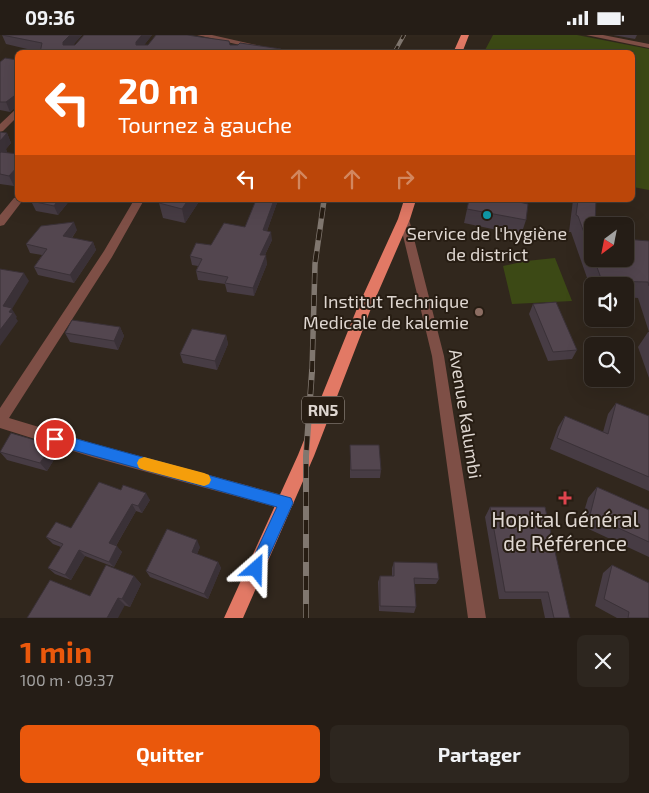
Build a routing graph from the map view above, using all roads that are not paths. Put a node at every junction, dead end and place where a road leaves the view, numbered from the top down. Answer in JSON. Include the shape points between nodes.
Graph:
{"nodes":[{"id":1,"x":201,"y":35,"type":"edge"},
{"id":2,"x":465,"y":35,"type":"edge"},
{"id":3,"x":590,"y":35,"type":"edge"},
{"id":4,"x":241,"y":43,"type":"junction"},
{"id":5,"x":649,"y":46,"type":"edge"},
{"id":6,"x":237,"y":50,"type":"edge"},
{"id":7,"x":274,"y":50,"type":"edge"},
{"id":8,"x":458,"y":50,"type":"edge"},
{"id":9,"x":15,"y":113,"type":"edge"},
{"id":10,"x":0,"y":129,"type":"edge"},
{"id":11,"x":138,"y":202,"type":"edge"},
{"id":12,"x":409,"y":202,"type":"edge"},
{"id":13,"x":15,"y":203,"type":"edge"},
{"id":14,"x":0,"y":205,"type":"edge"},
{"id":15,"x":404,"y":219,"type":"junction"},
{"id":16,"x":0,"y":222,"type":"edge"},
{"id":17,"x":0,"y":421,"type":"edge"},
{"id":18,"x":286,"y":503,"type":"junction"},
{"id":19,"x":233,"y":618,"type":"edge"},
{"id":20,"x":477,"y":618,"type":"edge"}],
"edges":[{"from":1,"to":4,"type":"street"},
{"from":2,"to":8,"type":"highway"},
{"from":3,"to":5,"type":"street"},
{"from":4,"to":6,"type":"street"},
{"from":4,"to":7,"type":"street"},
{"from":9,"to":10,"type":"street"},
{"from":11,"to":17,"type":"street"},
{"from":12,"to":15,"type":"highway","number":"RN5"},
{"from":13,"to":14,"type":"street"},
{"from":13,"to":16,"type":"street"},
{"from":15,"to":18,"type":"highway","number":"RN5","via":[[362,311]]},
{"from":15,"to":20,"type":"street","name":"Avenue Kalumbi","via":[[438,355]]},
{"from":17,"to":18,"type":"street","via":[[92,451]]},
{"from":18,"to":19,"type":"highway","number":"RN5"}]}
